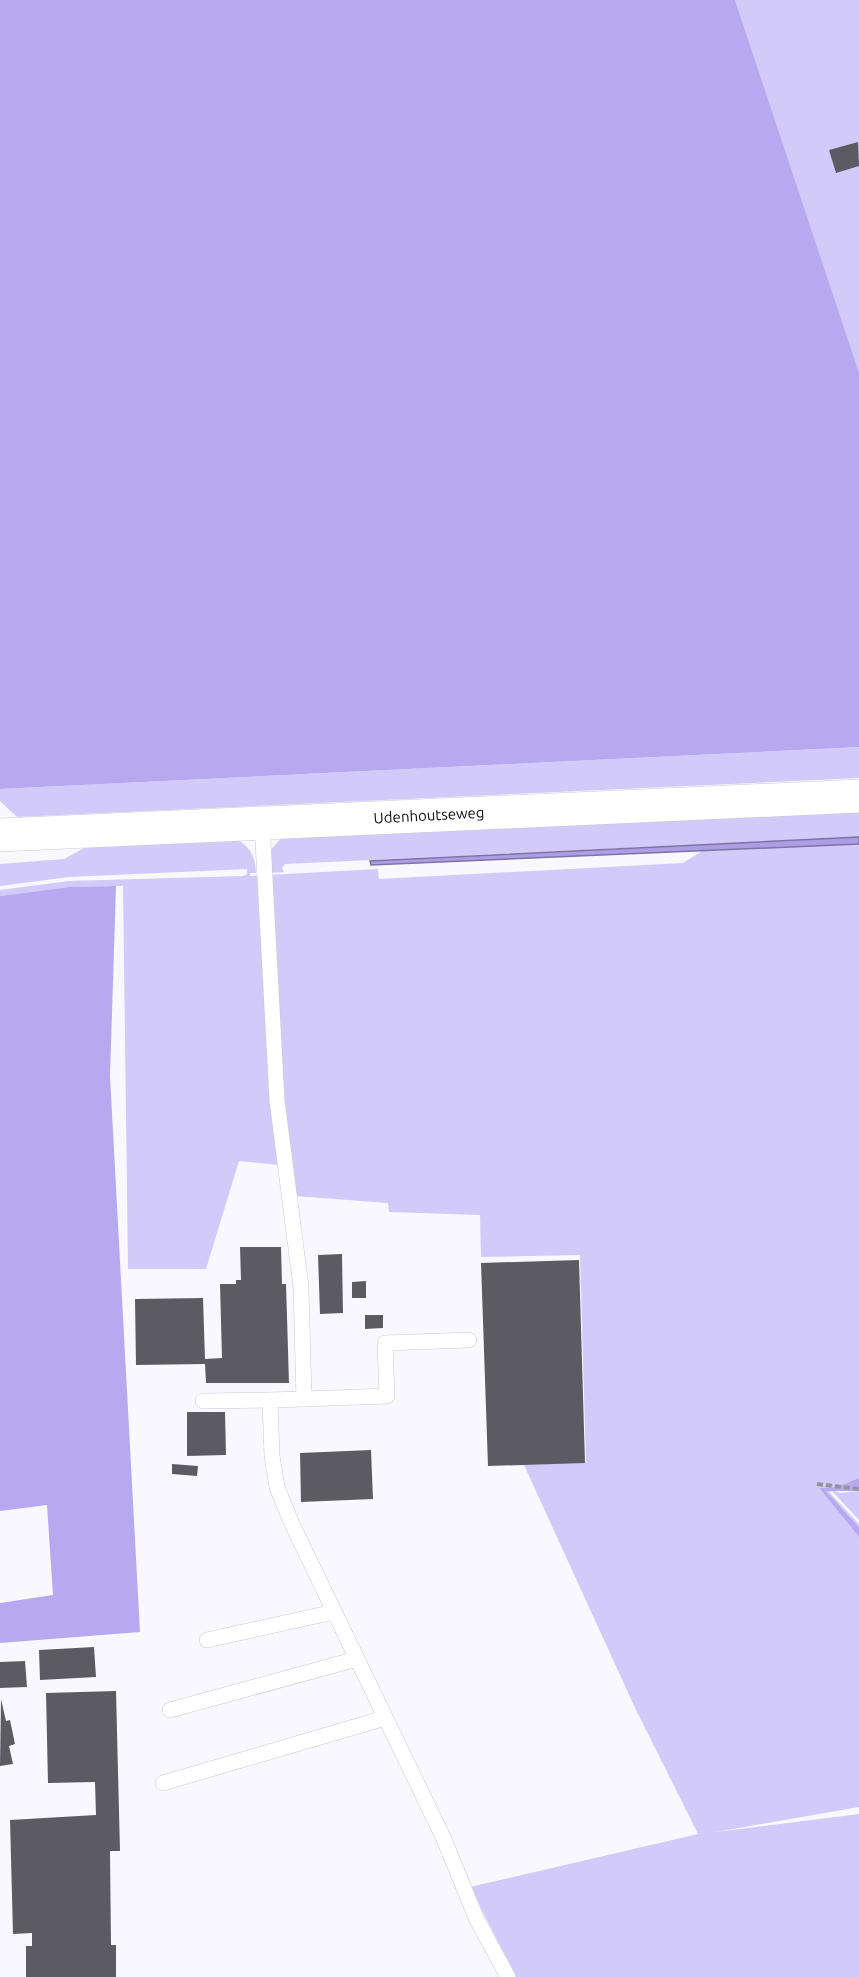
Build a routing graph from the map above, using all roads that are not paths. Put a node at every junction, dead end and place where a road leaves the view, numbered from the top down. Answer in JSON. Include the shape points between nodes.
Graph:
{"nodes":[{"id":1,"x":859,"y":796,"type":"edge"},
{"id":2,"x":262,"y":823,"type":"junction"},
{"id":3,"x":0,"y":836,"type":"edge"},
{"id":4,"x":469,"y":1340,"type":"dead end"},
{"id":5,"x":304,"y":1399,"type":"junction"},
{"id":6,"x":270,"y":1400,"type":"junction"},
{"id":7,"x":203,"y":1401,"type":"dead end"},
{"id":8,"x":334,"y":1612,"type":"junction"},
{"id":9,"x":207,"y":1640,"type":"dead end"},
{"id":10,"x":357,"y":1659,"type":"junction"},
{"id":11,"x":170,"y":1710,"type":"dead end"},
{"id":12,"x":385,"y":1718,"type":"junction"},
{"id":13,"x":163,"y":1783,"type":"dead end"},
{"id":14,"x":508,"y":1977,"type":"edge"}],
"edges":[{"from":1,"to":2,"type":"street","name":"Udenhoutseweg"},
{"from":2,"to":3,"type":"street","name":"Udenhoutseweg"},
{"from":2,"to":5,"type":"lane","via":[[277,1100],[301,1287]]},
{"from":4,"to":5,"type":"lane","via":[[385,1343],[387,1396]]},
{"from":5,"to":6,"type":"lane"},
{"from":6,"to":7,"type":"lane"},
{"from":6,"to":8,"type":"lane","via":[[277,1486]]},
{"from":8,"to":9,"type":"lane"},
{"from":8,"to":10,"type":"lane"},
{"from":10,"to":11,"type":"lane"},
{"from":10,"to":12,"type":"lane"},
{"from":12,"to":13,"type":"lane"},
{"from":12,"to":14,"type":"lane","via":[[443,1837],[477,1920]]}]}
